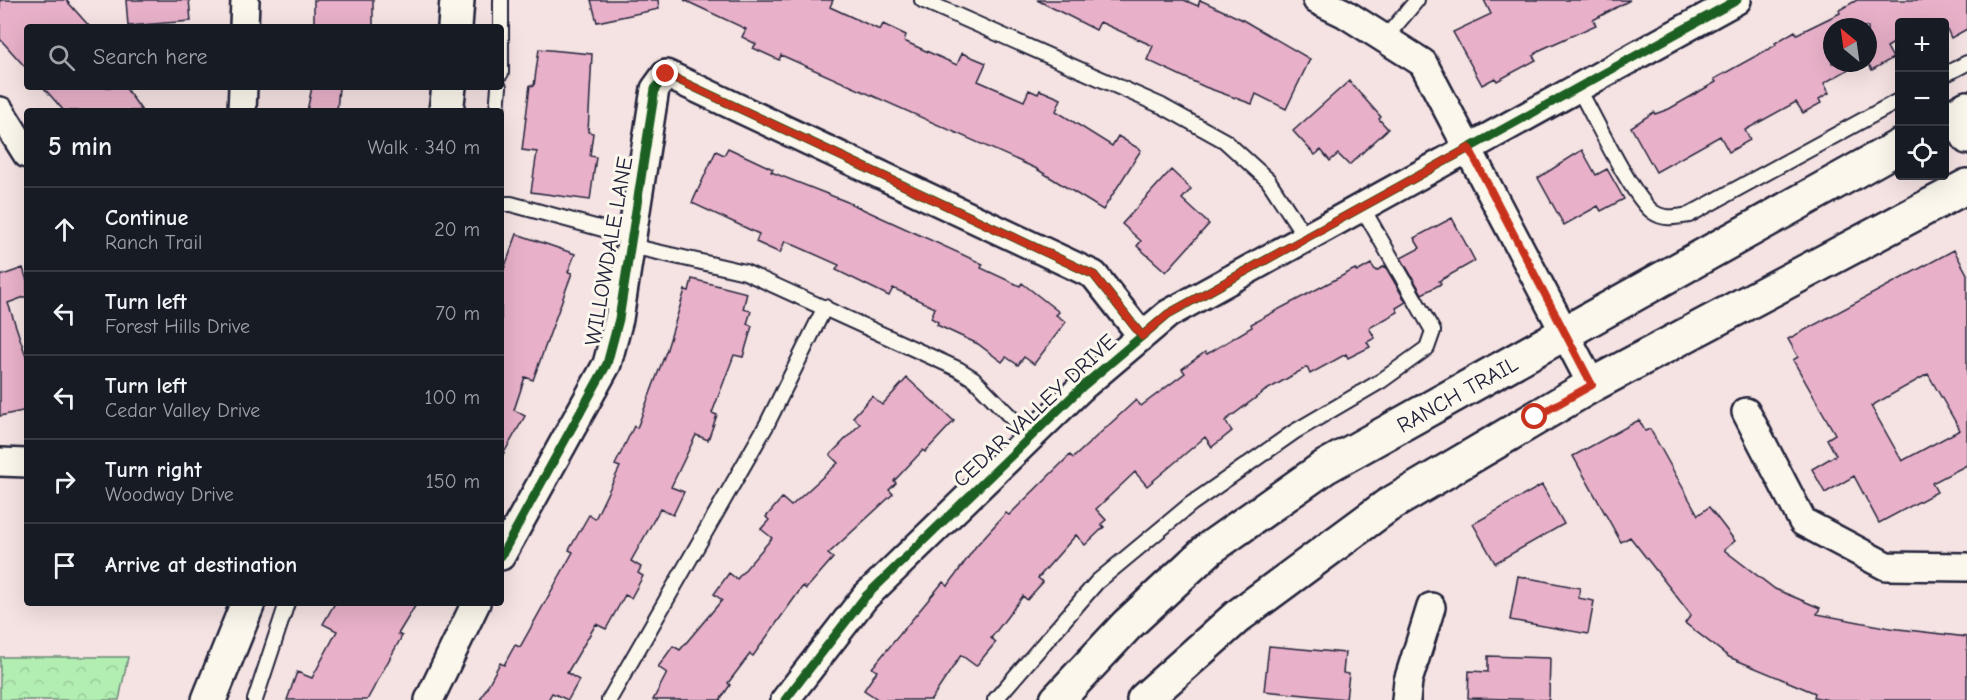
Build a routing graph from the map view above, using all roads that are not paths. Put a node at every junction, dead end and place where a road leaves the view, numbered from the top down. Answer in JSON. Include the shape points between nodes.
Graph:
{"nodes":[{"id":1,"x":245,"y":0,"type":"edge"},
{"id":2,"x":457,"y":0,"type":"edge"},
{"id":3,"x":501,"y":0,"type":"edge"},
{"id":4,"x":922,"y":0,"type":"edge"},
{"id":5,"x":1317,"y":0,"type":"edge"},
{"id":6,"x":1417,"y":0,"type":"edge"},
{"id":7,"x":1737,"y":0,"type":"edge"},
{"id":8,"x":244,"y":24,"type":"edge"},
{"id":9,"x":455,"y":24,"type":"edge"},
{"id":10,"x":501,"y":24,"type":"edge"},
{"id":11,"x":1384,"y":38,"type":"junction"},
{"id":12,"x":1967,"y":63,"type":"edge"},
{"id":13,"x":1949,"y":72,"type":"edge"},
{"id":14,"x":1578,"y":88,"type":"junction"},
{"id":15,"x":243,"y":90,"type":"edge"},
{"id":16,"x":449,"y":90,"type":"edge"},
{"id":17,"x":500,"y":90,"type":"edge"},
{"id":18,"x":1895,"y":102,"type":"edge"},
{"id":19,"x":242,"y":108,"type":"edge"},
{"id":20,"x":446,"y":108,"type":"edge"},
{"id":21,"x":496,"y":108,"type":"edge"},
{"id":22,"x":0,"y":111,"type":"edge"},
{"id":23,"x":1469,"y":148,"type":"junction"},
{"id":24,"x":1895,"y":148,"type":"edge"},
{"id":25,"x":24,"y":149,"type":"edge"},
{"id":26,"x":1967,"y":186,"type":"edge"},
{"id":27,"x":504,"y":204,"type":"edge"},
{"id":28,"x":1362,"y":207,"type":"junction"},
{"id":29,"x":1306,"y":238,"type":"junction"},
{"id":30,"x":632,"y":241,"type":"junction"},
{"id":31,"x":825,"y":307,"type":"junction"},
{"id":32,"x":1566,"y":334,"type":"junction"},
{"id":33,"x":1142,"y":336,"type":"junction"},
{"id":34,"x":1592,"y":385,"type":"junction"},
{"id":35,"x":1746,"y":412,"type":"dead end"},
{"id":36,"x":1030,"y":437,"type":"junction"},
{"id":37,"x":0,"y":462,"type":"edge"},
{"id":38,"x":24,"y":463,"type":"edge"},
{"id":39,"x":504,"y":551,"type":"edge"},
{"id":40,"x":1967,"y":567,"type":"edge"},
{"id":41,"x":247,"y":606,"type":"edge"},
{"id":42,"x":286,"y":606,"type":"edge"},
{"id":43,"x":475,"y":606,"type":"edge"},
{"id":44,"x":1431,"y":607,"type":"dead end"},
{"id":45,"x":209,"y":700,"type":"edge"},
{"id":46,"x":255,"y":700,"type":"edge"},
{"id":47,"x":429,"y":700,"type":"edge"},
{"id":48,"x":609,"y":700,"type":"edge"},
{"id":49,"x":785,"y":700,"type":"edge"},
{"id":50,"x":995,"y":700,"type":"edge"},
{"id":51,"x":1058,"y":700,"type":"edge"},
{"id":52,"x":1144,"y":700,"type":"edge"},
{"id":53,"x":1406,"y":700,"type":"edge"}],
"edges":[{"from":1,"to":8,"type":"street"},
{"from":2,"to":9,"type":"main road"},
{"from":3,"to":10,"type":"lane"},
{"from":4,"to":29,"type":"lane","via":[[1162,106],[1224,141],[1268,180]]},
{"from":5,"to":11,"type":"street"},
{"from":6,"to":11,"type":"lane"},
{"from":7,"to":14,"type":"street","name":"CEDAR VALLEY DRIVE"},
{"from":11,"to":23,"type":"street","via":[[1424,63]]},
{"from":12,"to":13,"type":"lane"},
{"from":14,"to":18,"type":"lane","via":[[1637,194],[1653,212],[1667,218],[1689,215]]},
{"from":14,"to":23,"type":"street","name":"CEDAR VALLEY DRIVE"},
{"from":15,"to":19,"type":"street"},
{"from":16,"to":20,"type":"main road"},
{"from":17,"to":21,"type":"lane"},
{"from":22,"to":25,"type":"street"},
{"from":23,"to":28,"type":"street","name":"CEDAR VALLEY DRIVE"},
{"from":23,"to":32,"type":"street"},
{"from":24,"to":32,"type":"main road","name":"RANCH TRAIL"},
{"from":26,"to":34,"type":"main road"},
{"from":27,"to":30,"type":"lane"},
{"from":28,"to":29,"type":"street","name":"CEDAR VALLEY DRIVE"},
{"from":28,"to":50,"type":"lane","via":[[1433,331],[1427,348],[1381,381],[1294,432],[1191,504],[1097,582]]},
{"from":29,"to":33,"type":"street","name":"CEDAR VALLEY DRIVE","via":[[1168,314]]},
{"from":30,"to":31,"type":"lane","via":[[745,272]]},
{"from":30,"to":33,"type":"street","name":"WILLOWDALE LANE","via":[[655,89],[666,74],[1094,275]]},
{"from":30,"to":39,"type":"street","name":"WILLOWDALE LANE","via":[[620,318],[606,364]]},
{"from":31,"to":36,"type":"lane","via":[[974,379]]},
{"from":31,"to":48,"type":"lane","via":[[766,426]]},
{"from":32,"to":34,"type":"street"},
{"from":32,"to":51,"type":"main road","name":"RANCH TRAIL","via":[[1326,467],[1210,548],[1127,625]]},
{"from":33,"to":36,"type":"street","name":"CEDAR VALLEY DRIVE"},
{"from":34,"to":52,"type":"main road","via":[[1387,506],[1238,616]]},
{"from":35,"to":40,"type":"street","via":[[1803,522],[1886,566]]},
{"from":36,"to":49,"type":"street","name":"CEDAR VALLEY DRIVE","via":[[865,597]]},
{"from":37,"to":38,"type":"street"},
{"from":41,"to":45,"type":"main road"},
{"from":42,"to":46,"type":"lane"},
{"from":43,"to":47,"type":"street"},
{"from":44,"to":53,"type":"street","via":[[1408,681]]}]}
